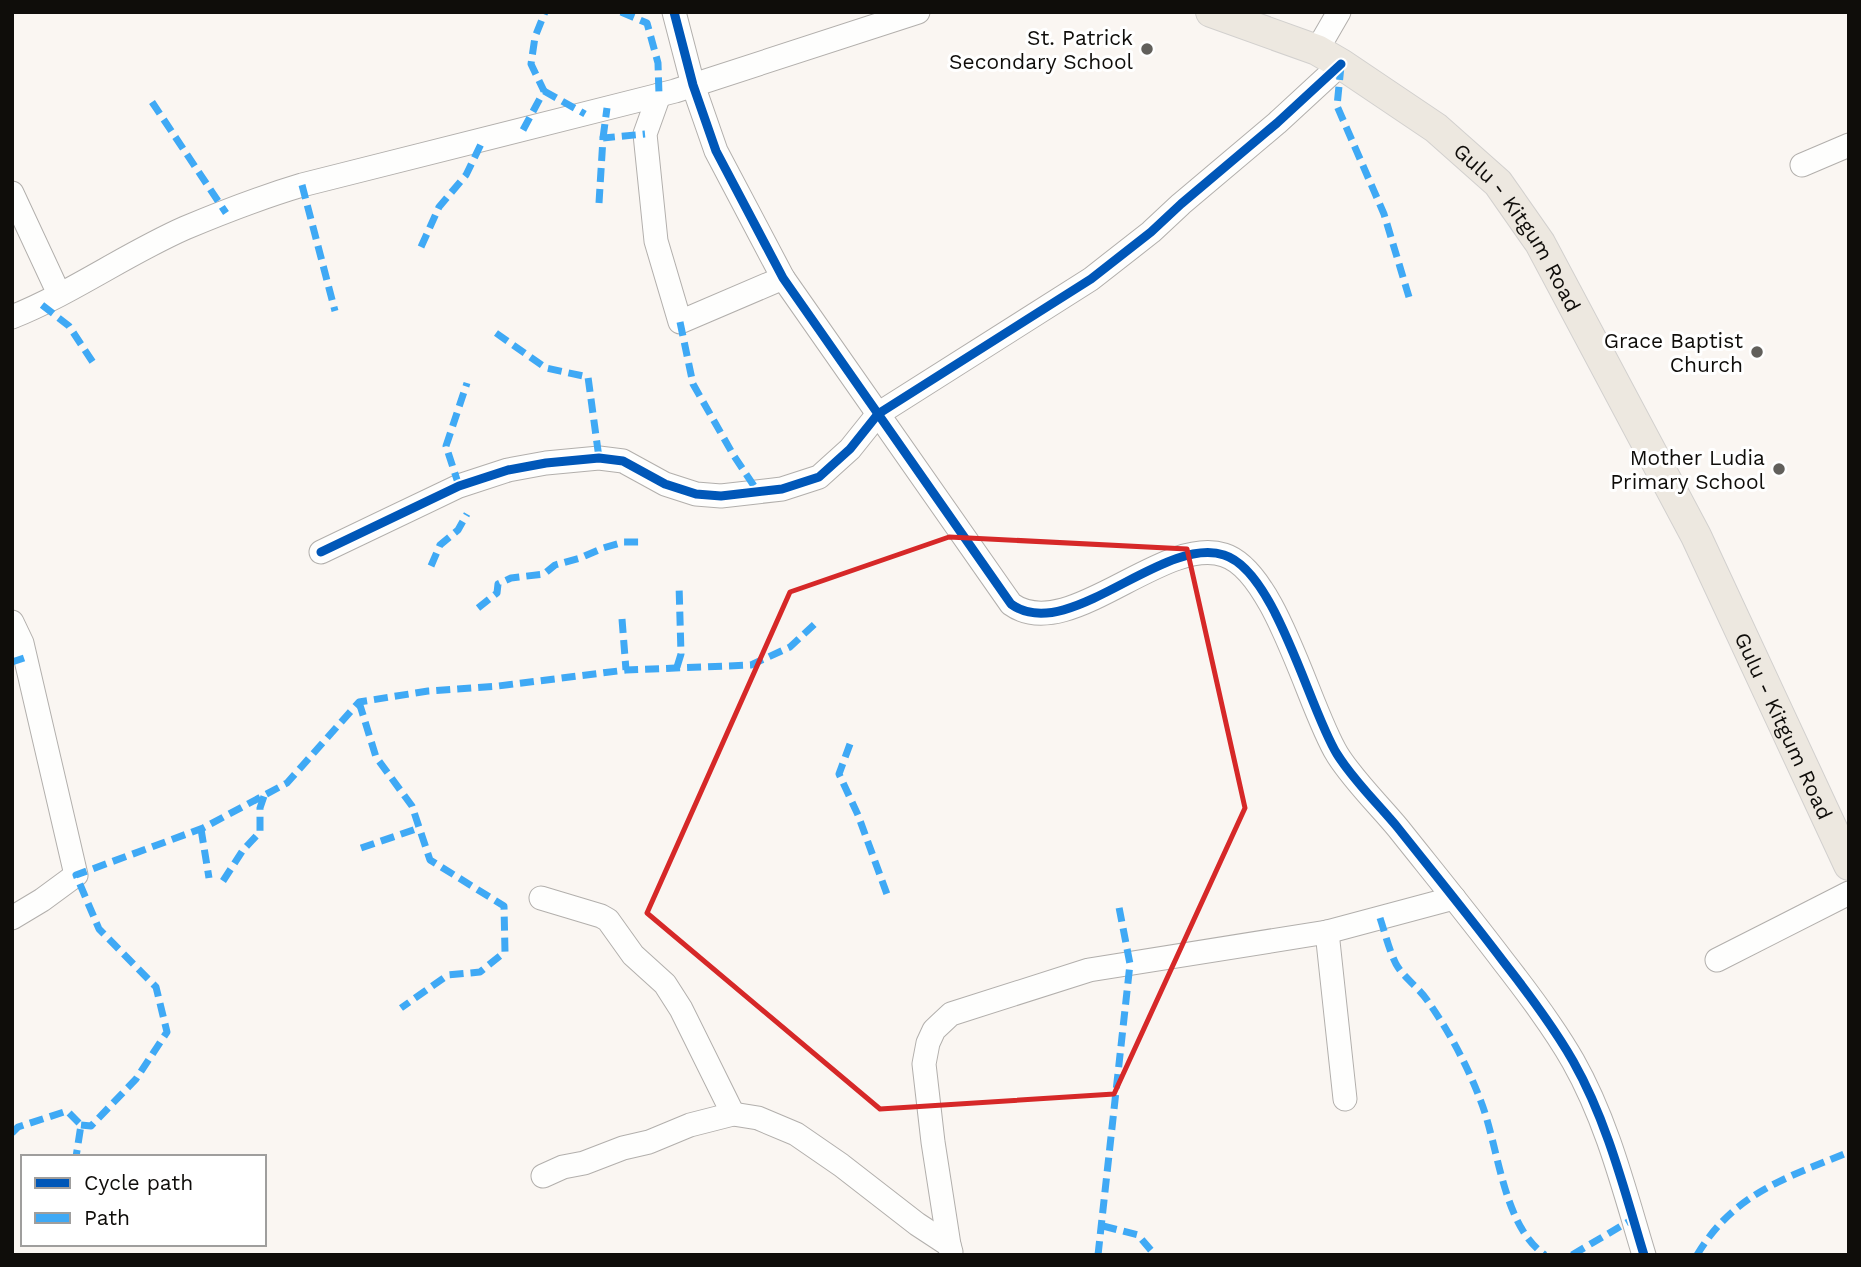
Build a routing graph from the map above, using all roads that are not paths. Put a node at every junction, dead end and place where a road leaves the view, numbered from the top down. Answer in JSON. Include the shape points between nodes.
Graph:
{"nodes":[{"id":1,"x":674,"y":12,"type":"edge"},
{"id":2,"x":918,"y":12,"type":"edge"},
{"id":3,"x":1211,"y":12,"type":"edge"},
{"id":4,"x":1339,"y":12,"type":"edge"},
{"id":5,"x":1329,"y":57,"type":"junction"},
{"id":6,"x":693,"y":85,"type":"junction"},
{"id":7,"x":659,"y":95,"type":"junction"},
{"id":8,"x":1849,"y":145,"type":"edge"},
{"id":9,"x":1802,"y":165,"type":"dead end"},
{"id":10,"x":12,"y":193,"type":"edge"},
{"id":11,"x":783,"y":278,"type":"junction"},
{"id":12,"x":59,"y":294,"type":"junction"},
{"id":13,"x":12,"y":317,"type":"edge"},
{"id":14,"x":878,"y":414,"type":"junction"},
{"id":15,"x":321,"y":552,"type":"dead end"},
{"id":16,"x":12,"y":622,"type":"edge"},
{"id":17,"x":1849,"y":865,"type":"edge"},
{"id":18,"x":1849,"y":893,"type":"edge"},
{"id":19,"x":541,"y":898,"type":"dead end"},
{"id":20,"x":1454,"y":898,"type":"junction"},
{"id":21,"x":12,"y":918,"type":"edge"},
{"id":22,"x":1327,"y":932,"type":"junction"},
{"id":23,"x":1717,"y":960,"type":"dead end"},
{"id":24,"x":1345,"y":1099,"type":"dead end"},
{"id":25,"x":733,"y":1114,"type":"junction"},
{"id":26,"x":543,"y":1176,"type":"dead end"},
{"id":27,"x":951,"y":1250,"type":"edge"},
{"id":28,"x":1644,"y":1255,"type":"edge"}],
"edges":[{"from":1,"to":6,"type":"street"},
{"from":2,"to":6,"type":"street"},
{"from":3,"to":5,"type":"main road","name":"Gulu - Kitgum Road"},
{"from":4,"to":5,"type":"street"},
{"from":5,"to":14,"type":"street","via":[[1277,123],[1151,232],[1091,279]]},
{"from":5,"to":17,"type":"main road","name":"Gulu - Kitgum Road","via":[[1436,128],[1488,173],[1540,243],[1696,536]]},
{"from":6,"to":7,"type":"street"},
{"from":6,"to":11,"type":"street","via":[[716,151]]},
{"from":7,"to":11,"type":"street","via":[[645,134],[656,241],[680,322]]},
{"from":7,"to":12,"type":"street","via":[[260,198],[185,229]]},
{"from":8,"to":9,"type":"street"},
{"from":10,"to":12,"type":"street"},
{"from":11,"to":14,"type":"street"},
{"from":12,"to":13,"type":"street"},
{"from":14,"to":15,"type":"street","via":[[819,477],[782,489],[696,494],[665,484],[623,461],[599,458],[546,464],[459,486]]},
{"from":14,"to":20,"type":"street","via":[[1019,610],[1053,614],[1181,557],[1207,552],[1226,555],[1247,570],[1279,621],[1338,755]]},
{"from":16,"to":21,"type":"street","via":[[22,643],[76,875]]},
{"from":18,"to":23,"type":"street"},
{"from":19,"to":25,"type":"street","via":[[608,920],[681,1009]]},
{"from":20,"to":22,"type":"street"},
{"from":20,"to":28,"type":"street","via":[[1573,1061],[1611,1149]]},
{"from":22,"to":24,"type":"street"},
{"from":22,"to":27,"type":"street","via":[[1088,970],[951,1014],[934,1030],[924,1064]]},
{"from":25,"to":26,"type":"street"},
{"from":25,"to":27,"type":"street","via":[[758,1118],[796,1134]]}]}
